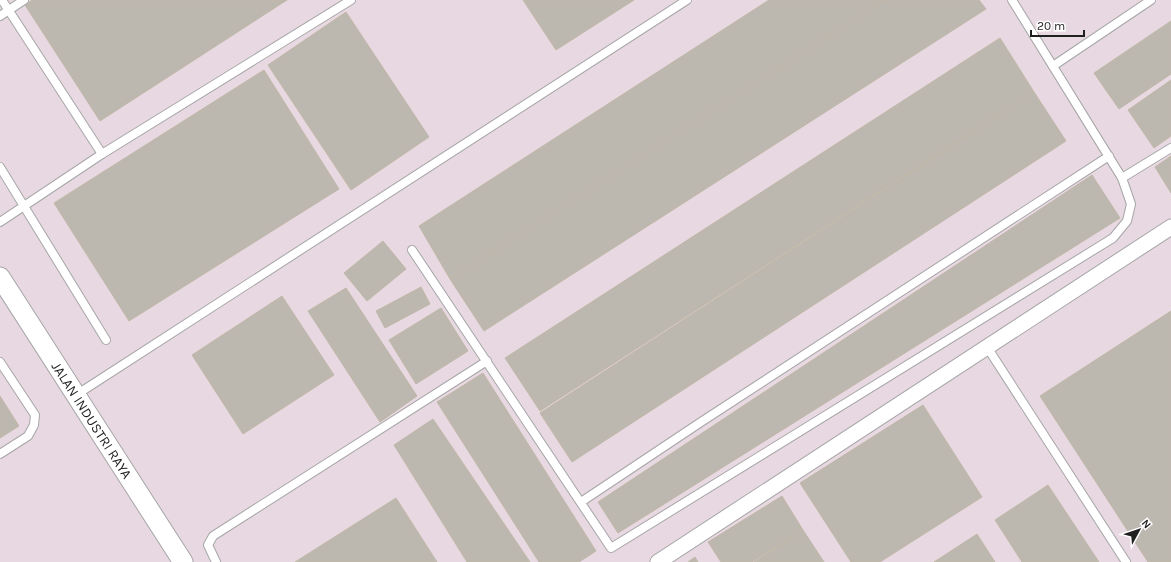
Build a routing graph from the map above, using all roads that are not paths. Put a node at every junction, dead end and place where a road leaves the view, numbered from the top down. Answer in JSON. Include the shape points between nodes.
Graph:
{"nodes":[{"id":1,"x":2,"y":0,"type":"edge"},
{"id":2,"x":24,"y":0,"type":"edge"},
{"id":3,"x":351,"y":0,"type":"edge"},
{"id":4,"x":687,"y":0,"type":"edge"},
{"id":5,"x":1012,"y":0,"type":"edge"},
{"id":6,"x":1150,"y":0,"type":"edge"},
{"id":7,"x":9,"y":10,"type":"junction"},
{"id":8,"x":0,"y":16,"type":"edge"},
{"id":9,"x":1053,"y":66,"type":"junction"},
{"id":10,"x":1171,"y":148,"type":"edge"},
{"id":11,"x":102,"y":154,"type":"junction"},
{"id":12,"x":1108,"y":156,"type":"junction"},
{"id":13,"x":0,"y":167,"type":"edge"},
{"id":14,"x":1122,"y":178,"type":"junction"},
{"id":15,"x":25,"y":206,"type":"junction"},
{"id":16,"x":0,"y":222,"type":"edge"},
{"id":17,"x":1171,"y":227,"type":"edge"},
{"id":18,"x":412,"y":250,"type":"dead end"},
{"id":19,"x":0,"y":277,"type":"edge"},
{"id":20,"x":106,"y":340,"type":"dead end"},
{"id":21,"x":987,"y":347,"type":"junction"},
{"id":22,"x":487,"y":361,"type":"junction"},
{"id":23,"x":0,"y":362,"type":"edge"},
{"id":24,"x":76,"y":395,"type":"junction"},
{"id":25,"x":0,"y":454,"type":"edge"},
{"id":26,"x":581,"y":502,"type":"junction"},
{"id":27,"x":183,"y":562,"type":"edge"},
{"id":28,"x":216,"y":562,"type":"edge"},
{"id":29,"x":658,"y":562,"type":"edge"},
{"id":30,"x":1126,"y":562,"type":"edge"}],
"edges":[{"from":1,"to":7,"type":"lane"},
{"from":2,"to":7,"type":"lane"},
{"from":3,"to":11,"type":"lane"},
{"from":4,"to":24,"type":"lane"},
{"from":5,"to":9,"type":"lane"},
{"from":6,"to":9,"type":"lane"},
{"from":7,"to":8,"type":"lane"},
{"from":7,"to":11,"type":"lane"},
{"from":9,"to":12,"type":"lane"},
{"from":10,"to":14,"type":"lane"},
{"from":11,"to":15,"type":"lane"},
{"from":12,"to":14,"type":"lane"},
{"from":12,"to":26,"type":"lane"},
{"from":13,"to":15,"type":"lane"},
{"from":14,"to":26,"type":"lane","via":[[1131,204],[1127,221],[1113,238],[611,548]]},
{"from":15,"to":16,"type":"lane"},
{"from":15,"to":20,"type":"lane"},
{"from":17,"to":21,"type":"street"},
{"from":18,"to":22,"type":"lane"},
{"from":19,"to":24,"type":"street","name":"JALAN INDUSTRI RAYA"},
{"from":21,"to":29,"type":"street"},
{"from":21,"to":30,"type":"lane"},
{"from":22,"to":26,"type":"lane"},
{"from":22,"to":28,"type":"lane","via":[[213,536],[208,545]]},
{"from":23,"to":25,"type":"lane","via":[[35,415],[34,425],[28,436]]},
{"from":24,"to":27,"type":"street","name":"JALAN INDUSTRI RAYA"}]}
